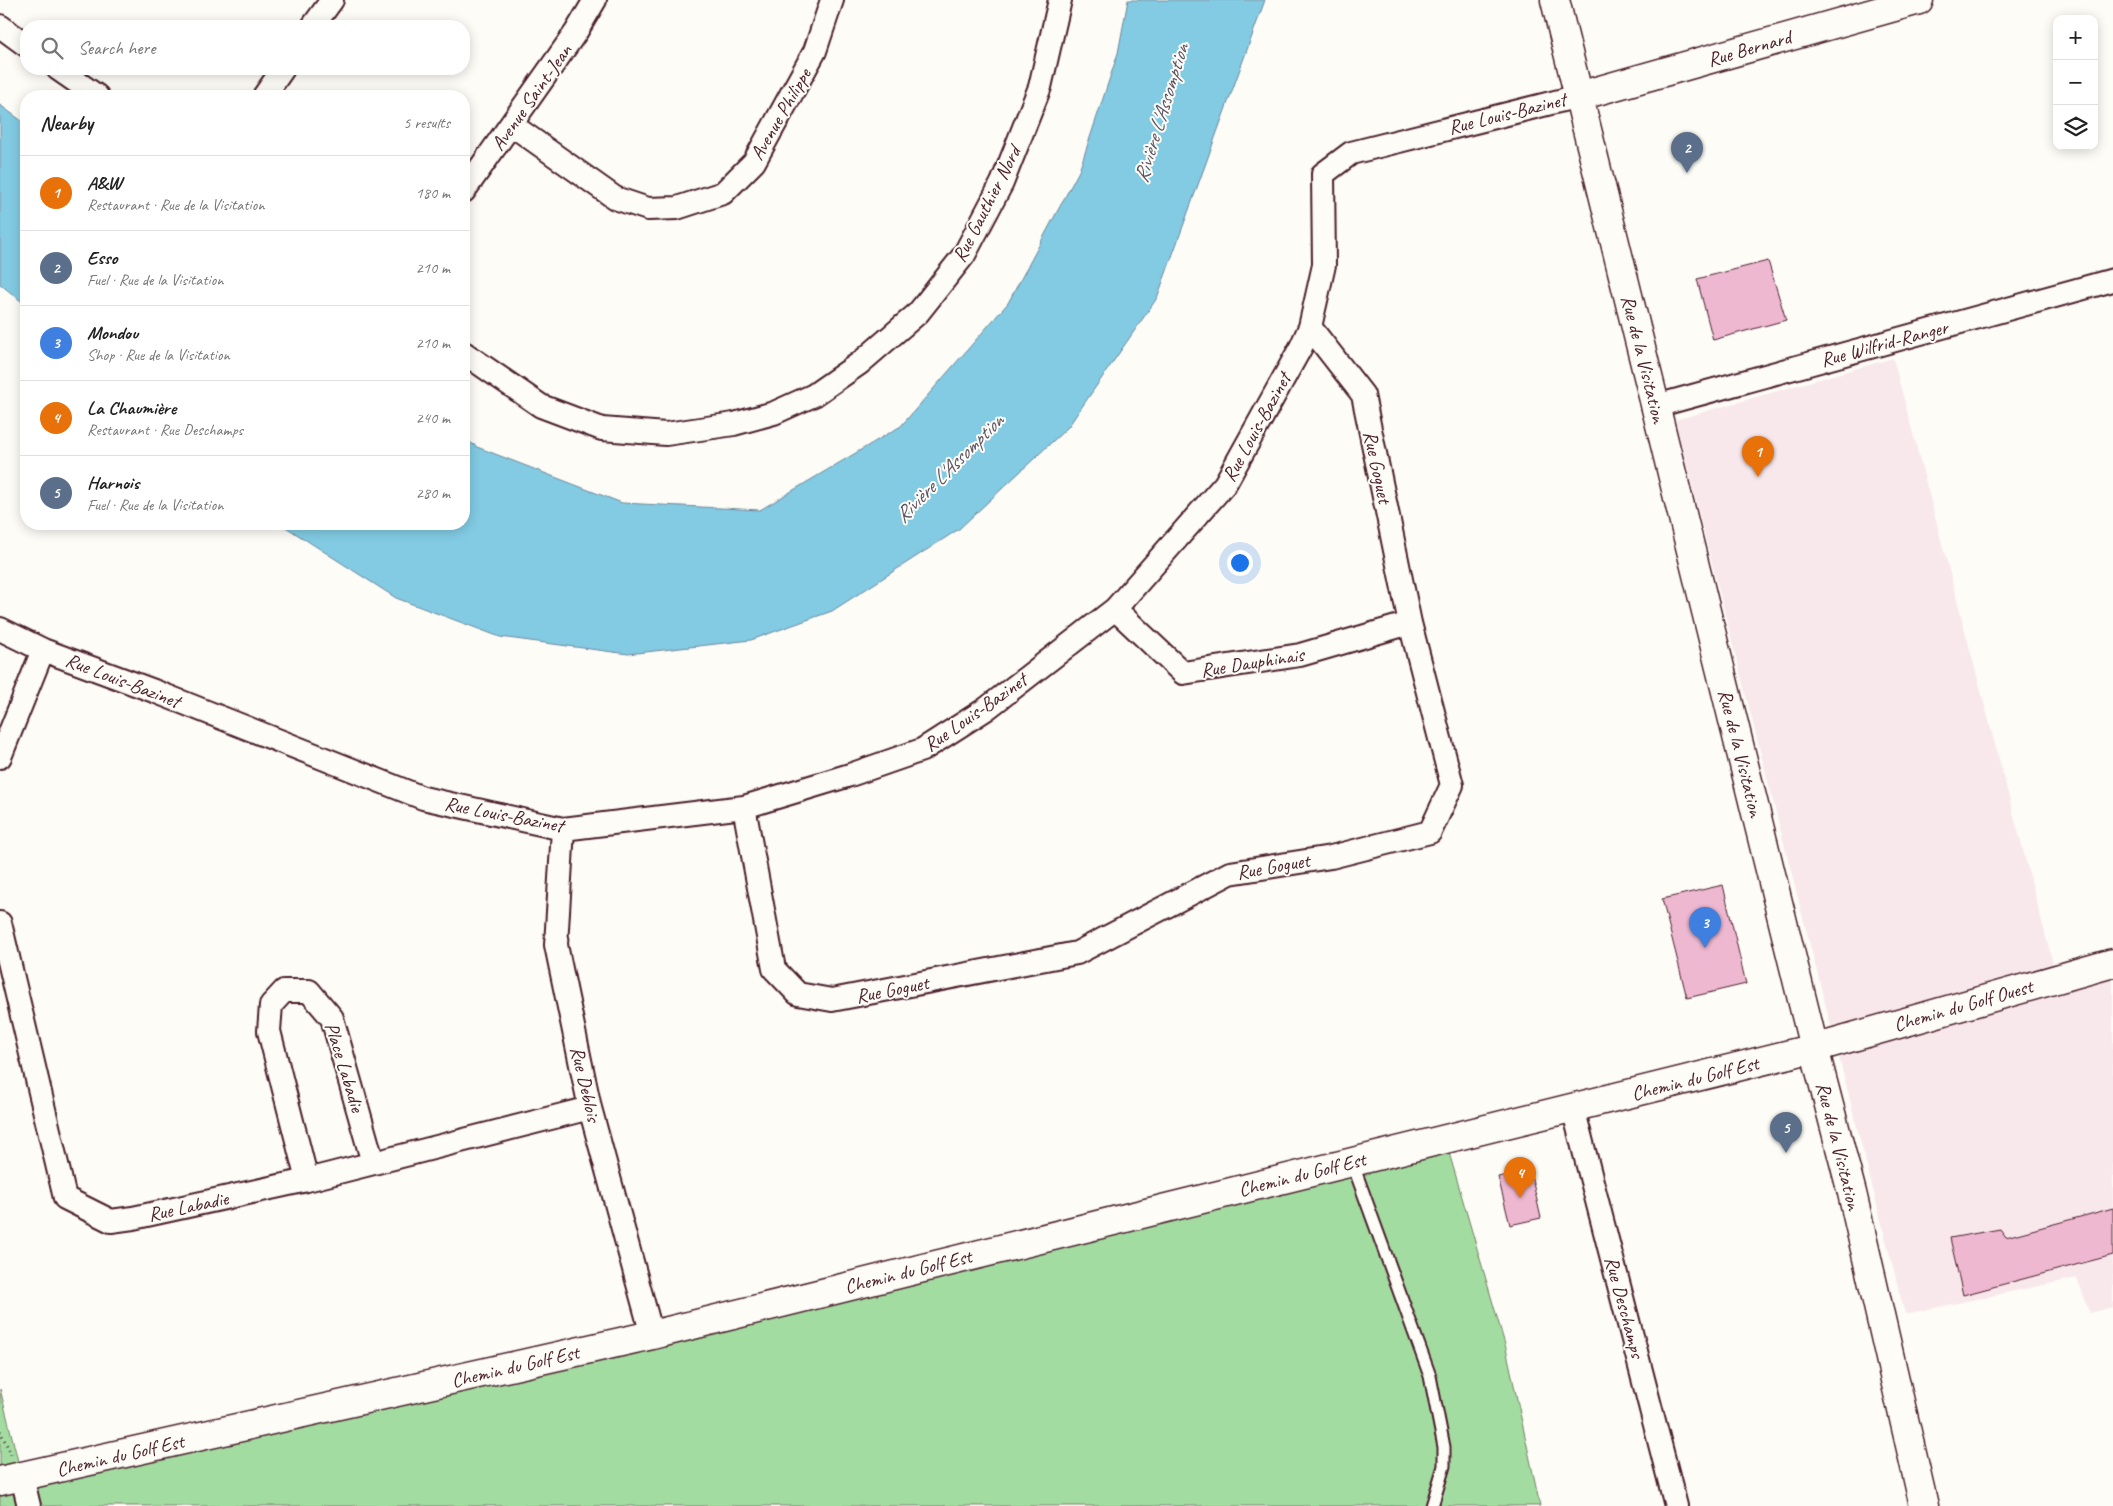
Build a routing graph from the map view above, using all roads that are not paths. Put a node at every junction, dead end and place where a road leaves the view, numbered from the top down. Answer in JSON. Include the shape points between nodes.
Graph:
{"nodes":[{"id":1,"x":332,"y":0,"type":"edge"},
{"id":2,"x":595,"y":0,"type":"edge"},
{"id":3,"x":832,"y":0,"type":"edge"},
{"id":4,"x":1060,"y":0,"type":"edge"},
{"id":5,"x":1555,"y":0,"type":"edge"},
{"id":6,"x":1918,"y":0,"type":"edge"},
{"id":7,"x":317,"y":20,"type":"edge"},
{"id":8,"x":0,"y":26,"type":"edge"},
{"id":9,"x":20,"y":41,"type":"edge"},
{"id":10,"x":66,"y":75,"type":"edge"},
{"id":11,"x":279,"y":75,"type":"edge"},
{"id":12,"x":88,"y":90,"type":"edge"},
{"id":13,"x":268,"y":90,"type":"edge"},
{"id":14,"x":1579,"y":96,"type":"junction"},
{"id":15,"x":512,"y":125,"type":"junction"},
{"id":16,"x":470,"y":183,"type":"edge"},
{"id":17,"x":2113,"y":280,"type":"edge"},
{"id":18,"x":1310,"y":326,"type":"junction"},
{"id":19,"x":470,"y":357,"type":"edge"},
{"id":20,"x":1656,"y":406,"type":"junction"},
{"id":21,"x":1114,"y":608,"type":"junction"},
{"id":22,"x":1410,"y":623,"type":"junction"},
{"id":23,"x":0,"y":629,"type":"edge"},
{"id":24,"x":43,"y":650,"type":"junction"},
{"id":25,"x":0,"y":757,"type":"edge"},
{"id":26,"x":744,"y":807,"type":"junction"},
{"id":27,"x":563,"y":829,"type":"junction"},
{"id":28,"x":0,"y":923,"type":"edge"},
{"id":29,"x":2113,"y":963,"type":"edge"},
{"id":30,"x":1814,"y":1048,"type":"junction"},
{"id":31,"x":590,"y":1108,"type":"junction"},
{"id":32,"x":1573,"y":1108,"type":"junction"},
{"id":33,"x":1352,"y":1162,"type":"junction"},
{"id":34,"x":373,"y":1163,"type":"junction"},
{"id":35,"x":307,"y":1180,"type":"junction"},
{"id":36,"x":652,"y":1334,"type":"junction"},
{"id":37,"x":11,"y":1479,"type":"edge"},
{"id":38,"x":29,"y":1506,"type":"edge"},
{"id":39,"x":1432,"y":1506,"type":"edge"},
{"id":40,"x":1676,"y":1506,"type":"edge"},
{"id":41,"x":1924,"y":1506,"type":"edge"}],
"edges":[{"from":1,"to":7,"type":"street"},
{"from":2,"to":15,"type":"street","name":"Avenue Saint-Jean"},
{"from":3,"to":15,"type":"street","name":"Avenue Philippe","via":[[815,51],[754,162],[723,193],[677,208],[648,209],[615,198]]},
{"from":4,"to":19,"type":"street","name":"Rue Gauthier Nord","via":[[1040,88],[1002,183],[964,255],[918,313],[860,363],[814,396],[774,413],[734,424],[666,434],[602,429],[542,406]]},
{"from":5,"to":14,"type":"street","name":"Rue de la Visitation"},
{"from":6,"to":14,"type":"street","name":"Rue Bernard"},
{"from":8,"to":9,"type":"street"},
{"from":10,"to":12,"type":"street"},
{"from":11,"to":13,"type":"street"},
{"from":14,"to":18,"type":"street","name":"Rue Louis-Bazinet","via":[[1350,153],[1323,174],[1324,265]]},
{"from":14,"to":20,"type":"street","name":"Rue de la Visitation"},
{"from":15,"to":16,"type":"street","name":"Avenue Saint-Jean"},
{"from":17,"to":20,"type":"street","name":"Rue Wilfrid-Ranger"},
{"from":18,"to":21,"type":"street","name":"Rue Louis-Bazinet","via":[[1225,484]]},
{"from":18,"to":22,"type":"street","name":"Rue Goguet","via":[[1363,395]]},
{"from":20,"to":30,"type":"street","name":"Rue de la Visitation"},
{"from":21,"to":22,"type":"street","name":"Rue Dauphinais","via":[[1183,672],[1300,655]]},
{"from":21,"to":26,"type":"street","name":"Rue Louis-Bazinet","via":[[986,709],[922,750]]},
{"from":22,"to":26,"type":"street","name":"Rue Goguet","via":[[1452,785],[1430,832],[1331,857],[1230,873],[1077,953],[832,1000],[798,994],[774,969]]},
{"from":23,"to":24,"type":"street","name":"Rue Louis-Bazinet"},
{"from":24,"to":25,"type":"street"},
{"from":24,"to":27,"type":"street","name":"Rue Louis-Bazinet","via":[[423,798]]},
{"from":26,"to":27,"type":"street","name":"Rue Louis-Bazinet"},
{"from":27,"to":31,"type":"street","name":"Rue Deblois","via":[[556,945]]},
{"from":28,"to":35,"type":"street","name":"Rue Labadie","via":[[65,1198],[112,1221]]},
{"from":29,"to":30,"type":"street","name":"Chemin du Golf Ouest"},
{"from":30,"to":32,"type":"street","name":"Chemin du Golf Est"},
{"from":30,"to":41,"type":"street","name":"Rue de la Visitation","via":[[1852,1193]]},
{"from":31,"to":34,"type":"street","name":"Rue Labadie"},
{"from":31,"to":36,"type":"street","name":"Rue Deblois"},
{"from":32,"to":33,"type":"street","name":"Chemin du Golf Est"},
{"from":32,"to":40,"type":"street","name":"Rue Deschamps"},
{"from":33,"to":36,"type":"street","name":"Chemin du Golf Est"},
{"from":33,"to":39,"type":"lane","via":[[1430,1376],[1444,1456]]},
{"from":34,"to":35,"type":"street","name":"Rue Labadie"},
{"from":34,"to":35,"type":"street","name":"Place Labadie","via":[[332,1018],[309,991],[284,991],[271,1005],[269,1031]]},
{"from":36,"to":37,"type":"street","name":"Chemin du Golf Est"},
{"from":37,"to":38,"type":"street"}]}
